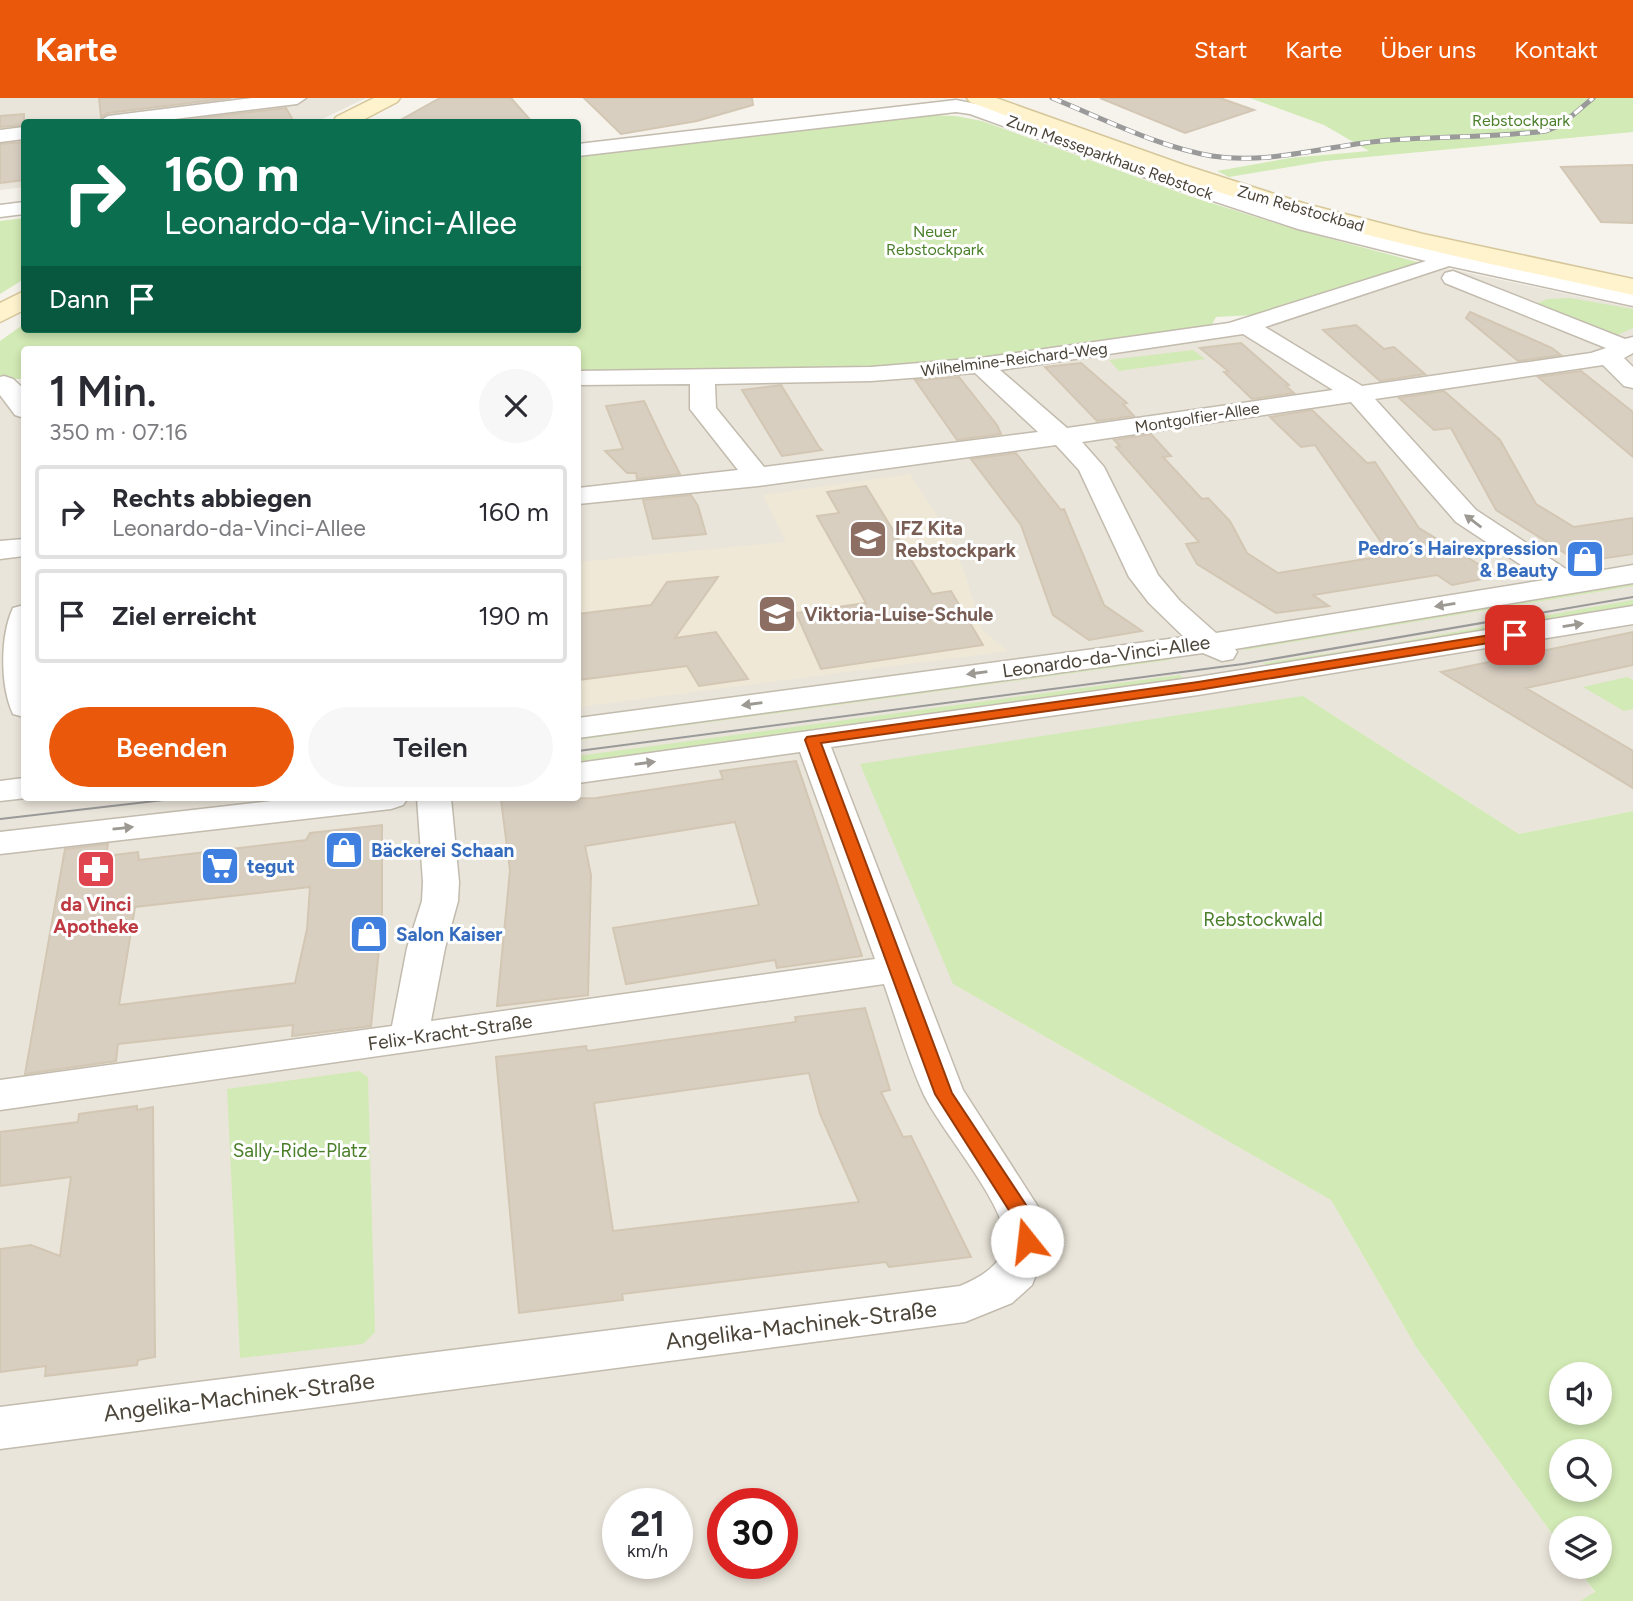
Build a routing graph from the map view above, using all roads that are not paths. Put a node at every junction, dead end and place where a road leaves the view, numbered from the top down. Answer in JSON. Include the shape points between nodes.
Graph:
{"nodes":[{"id":1,"x":297,"y":98,"type":"edge"},
{"id":2,"x":390,"y":98,"type":"edge"},
{"id":3,"x":977,"y":98,"type":"edge"},
{"id":4,"x":132,"y":119,"type":"edge"},
{"id":5,"x":350,"y":119,"type":"edge"},
{"id":6,"x":21,"y":133,"type":"edge"},
{"id":7,"x":0,"y":136,"type":"edge"},
{"id":8,"x":581,"y":150,"type":"edge"},
{"id":9,"x":21,"y":208,"type":"edge"},
{"id":10,"x":0,"y":211,"type":"edge"},
{"id":11,"x":1633,"y":287,"type":"edge"},
{"id":12,"x":1633,"y":299,"type":"edge"},
{"id":13,"x":21,"y":301,"type":"edge"},
{"id":14,"x":0,"y":314,"type":"edge"},
{"id":15,"x":1245,"y":326,"type":"junction"},
{"id":16,"x":1622,"y":349,"type":"edge"},
{"id":17,"x":981,"y":365,"type":"junction"},
{"id":18,"x":702,"y":376,"type":"junction"},
{"id":19,"x":581,"y":377,"type":"edge"},
{"id":20,"x":1633,"y":381,"type":"edge"},
{"id":21,"x":10,"y":384,"type":"edge"},
{"id":22,"x":1356,"y":393,"type":"junction"},
{"id":23,"x":21,"y":406,"type":"edge"},
{"id":24,"x":1063,"y":437,"type":"junction"},
{"id":25,"x":758,"y":478,"type":"junction"},
{"id":26,"x":581,"y":496,"type":"edge"},
{"id":27,"x":21,"y":548,"type":"edge"},
{"id":28,"x":0,"y":551,"type":"edge"},
{"id":29,"x":1633,"y":574,"type":"edge"},
{"id":30,"x":1571,"y":584,"type":"junction"},
{"id":31,"x":1633,"y":615,"type":"edge"},
{"id":32,"x":21,"y":625,"type":"edge"},
{"id":33,"x":1208,"y":642,"type":"junction"},
{"id":34,"x":1265,"y":675,"type":"junction"},
{"id":35,"x":21,"y":699,"type":"edge"},
{"id":36,"x":581,"y":728,"type":"edge"},
{"id":37,"x":812,"y":740,"type":"junction"},
{"id":38,"x":581,"y":773,"type":"edge"},
{"id":39,"x":21,"y":788,"type":"edge"},
{"id":40,"x":0,"y":791,"type":"edge"},
{"id":41,"x":365,"y":801,"type":"edge"},
{"id":42,"x":434,"y":801,"type":"edge"},
{"id":43,"x":0,"y":843,"type":"edge"},
{"id":44,"x":900,"y":969,"type":"junction"},
{"id":45,"x":410,"y":1037,"type":"junction"},
{"id":46,"x":0,"y":1095,"type":"edge"},
{"id":47,"x":0,"y":1428,"type":"edge"}],
"edges":[{"from":1,"to":4,"type":"street"},
{"from":2,"to":5,"type":"main road"},
{"from":3,"to":11,"type":"main road","name":"Zum Rebstockbad","via":[[1299,209],[1446,247]]},
{"from":6,"to":7,"type":"street"},
{"from":8,"to":12,"type":"street","name":"Zum Messeparkhaus Rebstock","via":[[923,108],[965,107],[1306,224]]},
{"from":9,"to":10,"type":"street"},
{"from":13,"to":14,"type":"main road"},
{"from":15,"to":16,"type":"street","name":"Wilhelmine-Reichard-Weg","via":[[1433,266]]},
{"from":15,"to":17,"type":"street","name":"Wilhelmine-Reichard-Weg"},
{"from":15,"to":22,"type":"street"},
{"from":16,"to":20,"type":"street"},
{"from":16,"to":22,"type":"street","name":"Montgolfier-Allee"},
{"from":17,"to":18,"type":"street","name":"Wilhelmine-Reichard-Weg","via":[[901,372]]},
{"from":17,"to":24,"type":"street"},
{"from":18,"to":19,"type":"street","name":"Wilhelmine-Reichard-Weg"},
{"from":18,"to":25,"type":"street","via":[[703,409]]},
{"from":21,"to":23,"type":"street"},
{"from":22,"to":24,"type":"street","name":"Montgolfier-Allee"},
{"from":30,"to":22,"type":"street","one_way":true,"via":[[1466,516]]},
{"from":24,"to":25,"type":"street","name":"Montgolfier-Allee"},
{"from":24,"to":33,"type":"street","via":[[1091,467],[1153,590]]},
{"from":25,"to":26,"type":"street","name":"Montgolfier-Allee"},
{"from":27,"to":28,"type":"street"},
{"from":29,"to":30,"type":"street","name":"Leonardo-da-Vinci-Allee"},
{"from":30,"to":33,"type":"street","name":"Leonardo-da-Vinci-Allee","one_way":true},
{"from":34,"to":31,"type":"street","one_way":true},
{"from":32,"to":35,"type":"street","via":[[9,669]]},
{"from":33,"to":34,"type":"street"},
{"from":33,"to":36,"type":"street","name":"Leonardo-da-Vinci-Allee","one_way":true},
{"from":34,"to":37,"type":"street"},
{"from":38,"to":37,"type":"street","one_way":true},
{"from":37,"to":44,"type":"street","name":"Angelika-Machinek-Straße"},
{"from":39,"to":40,"type":"street"},
{"from":43,"to":41,"type":"street","one_way":true},
{"from":42,"to":45,"type":"street","via":[[440,901],[426,948]]},
{"from":44,"to":45,"type":"street","name":"Felix-Kracht-Straße"},
{"from":44,"to":47,"type":"street","name":"Angelika-Machinek-Straße","via":[[944,1094],[1021,1213],[1027,1241],[1016,1272],[996,1290],[965,1304]]},
{"from":45,"to":46,"type":"street","name":"Felix-Kracht-Straße"}]}
